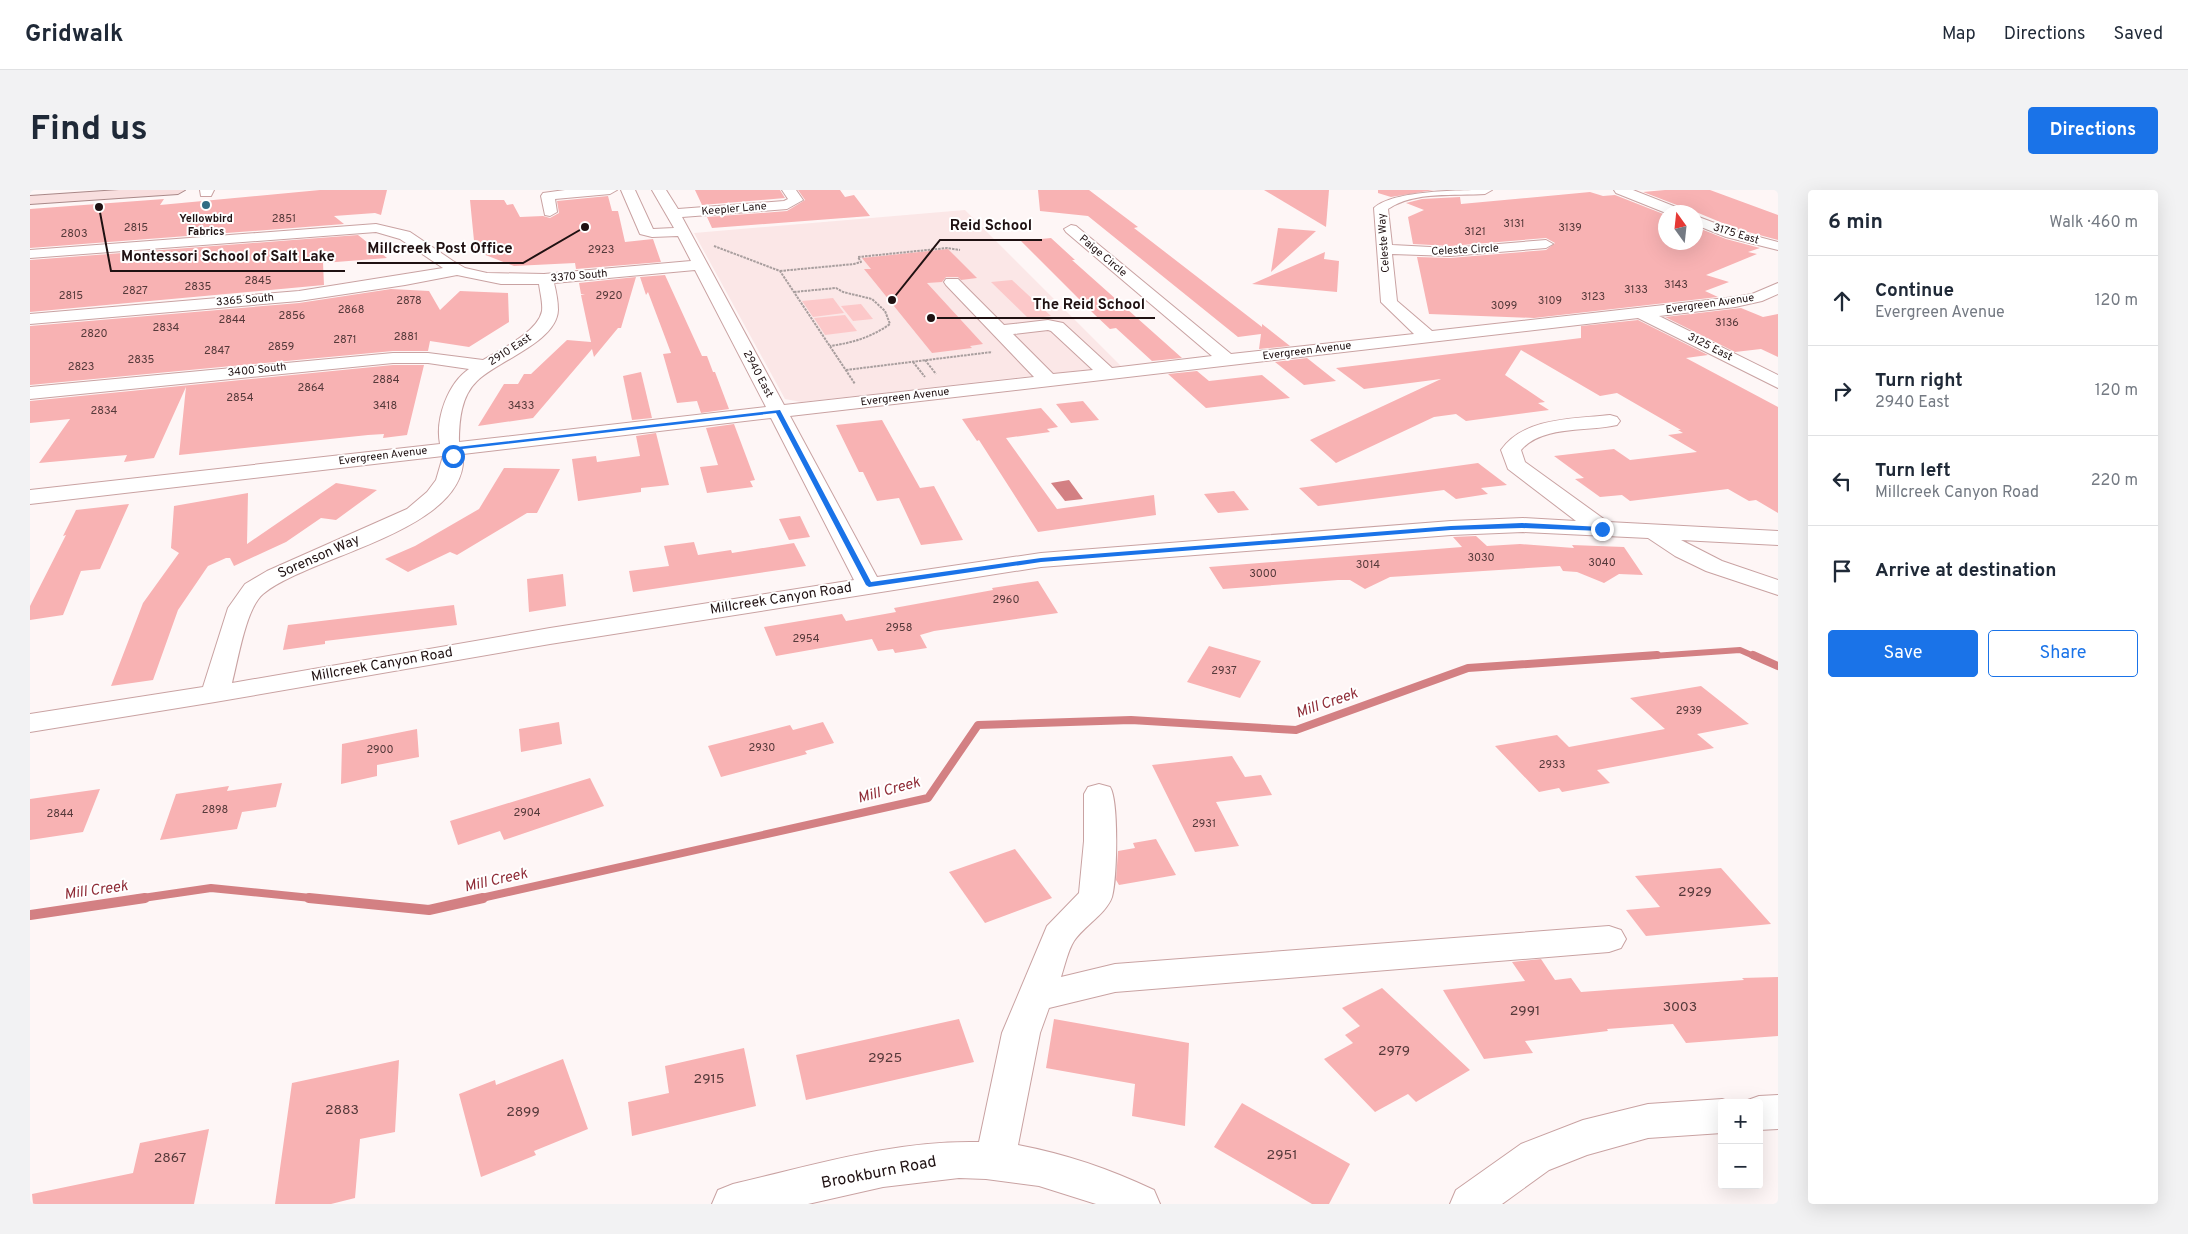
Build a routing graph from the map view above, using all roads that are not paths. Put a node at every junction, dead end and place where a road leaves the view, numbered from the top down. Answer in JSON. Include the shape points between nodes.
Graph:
{"nodes":[{"id":1,"x":70,"y":190,"type":"edge"},
{"id":2,"x":178,"y":190,"type":"edge"},
{"id":3,"x":610,"y":190,"type":"edge"},
{"id":4,"x":1485,"y":190,"type":"edge"},
{"id":5,"x":1621,"y":190,"type":"edge"},
{"id":6,"x":30,"y":193,"type":"edge"},
{"id":7,"x":662,"y":195,"type":"edge"},
{"id":8,"x":631,"y":196,"type":"edge"},
{"id":9,"x":792,"y":196,"type":"edge"},
{"id":10,"x":30,"y":200,"type":"edge"},
{"id":11,"x":1658,"y":205,"type":"edge"},
{"id":12,"x":550,"y":212,"type":"dead end"},
{"id":13,"x":673,"y":214,"type":"junction"},
{"id":14,"x":1703,"y":223,"type":"edge"},
{"id":15,"x":1071,"y":229,"type":"dead end"},
{"id":16,"x":685,"y":236,"type":"junction"},
{"id":17,"x":1546,"y":244,"type":"dead end"},
{"id":18,"x":1778,"y":246,"type":"edge"},
{"id":19,"x":1383,"y":249,"type":"junction"},
{"id":20,"x":30,"y":254,"type":"edge"},
{"id":21,"x":700,"y":265,"type":"junction"},
{"id":22,"x":458,"y":270,"type":"junction"},
{"id":23,"x":546,"y":279,"type":"junction"},
{"id":24,"x":952,"y":282,"type":"dead end"},
{"id":25,"x":1775,"y":292,"type":"edge"},
{"id":26,"x":1641,"y":313,"type":"junction"},
{"id":27,"x":30,"y":319,"type":"edge"},
{"id":28,"x":1024,"y":328,"type":"junction"},
{"id":29,"x":1000,"y":331,"type":"junction"},
{"id":30,"x":1428,"y":337,"type":"junction"},
{"id":31,"x":1036,"y":341,"type":"dead end"},
{"id":32,"x":1227,"y":360,"type":"junction"},
{"id":33,"x":1056,"y":361,"type":"dead end"},
{"id":34,"x":485,"y":366,"type":"junction"},
{"id":35,"x":1108,"y":374,"type":"junction"},
{"id":36,"x":1043,"y":375,"type":"junction"},
{"id":37,"x":1778,"y":382,"type":"edge"},
{"id":38,"x":30,"y":393,"type":"edge"},
{"id":39,"x":778,"y":411,"type":"junction"},
{"id":40,"x":1610,"y":421,"type":"dead end"},
{"id":41,"x":451,"y":448,"type":"junction"},
{"id":42,"x":30,"y":497,"type":"edge"},
{"id":43,"x":1602,"y":529,"type":"junction"},
{"id":44,"x":1655,"y":532,"type":"junction"},
{"id":45,"x":1778,"y":538,"type":"edge"},
{"id":46,"x":869,"y":585,"type":"junction"},
{"id":47,"x":1778,"y":588,"type":"edge"},
{"id":48,"x":215,"y":694,"type":"junction"},
{"id":49,"x":30,"y":723,"type":"edge"},
{"id":50,"x":1099,"y":794,"type":"dead end"},
{"id":51,"x":1609,"y":940,"type":"dead end"},
{"id":52,"x":1035,"y":997,"type":"junction"},
{"id":53,"x":1778,"y":1112,"type":"edge"},
{"id":54,"x":1763,"y":1113,"type":"edge"},
{"id":55,"x":1718,"y":1116,"type":"edge"},
{"id":56,"x":996,"y":1161,"type":"junction"},
{"id":57,"x":733,"y":1204,"type":"edge"},
{"id":58,"x":1139,"y":1204,"type":"edge"},
{"id":59,"x":1471,"y":1204,"type":"edge"}],
"edges":[{"from":1,"to":6,"type":"main road"},
{"from":2,"to":10,"type":"main road"},
{"from":3,"to":12,"type":"street","via":[[548,196]]},
{"from":4,"to":19,"type":"street","name":"Celeste Way","via":[[1408,197],[1386,204],[1380,212]]},
{"from":5,"to":11,"type":"street"},
{"from":7,"to":8,"type":"street"},
{"from":7,"to":13,"type":"street","name":"2940 East"},
{"from":8,"to":16,"type":"street","via":[[645,231]]},
{"from":9,"to":13,"type":"street","name":"Keepler Lane","via":[[782,206]]},
{"from":13,"to":16,"type":"street","name":"2940 East"},
{"from":14,"to":18,"type":"street","name":"3175 East"},
{"from":15,"to":32,"type":"street","name":"Paige Circle"},
{"from":16,"to":21,"type":"street","name":"2940 East"},
{"from":17,"to":19,"type":"street","name":"Celeste Circle","via":[[1450,252]]},
{"from":19,"to":30,"type":"street","name":"Celeste Way","via":[[1389,302]]},
{"from":20,"to":22,"type":"street","via":[[353,228],[396,230]]},
{"from":21,"to":23,"type":"street","name":"3370 South"},
{"from":21,"to":39,"type":"street","name":"2940 East"},
{"from":22,"to":23,"type":"street","name":"3370 South","via":[[490,279]]},
{"from":22,"to":27,"type":"street","name":"3365 South","via":[[345,291]]},
{"from":23,"to":34,"type":"street","name":"2910 East","via":[[550,311],[544,326]]},
{"from":24,"to":29,"type":"street"},
{"from":25,"to":26,"type":"street","name":"Evergreen Avenue","via":[[1741,301]]},
{"from":26,"to":30,"type":"street","name":"Evergreen Avenue"},
{"from":26,"to":37,"type":"street","name":"3125 East"},
{"from":28,"to":29,"type":"street"},
{"from":28,"to":31,"type":"street"},
{"from":28,"to":35,"type":"street","via":[[1057,327]]},
{"from":29,"to":36,"type":"street"},
{"from":30,"to":32,"type":"street","name":"Evergreen Avenue"},
{"from":32,"to":35,"type":"street","name":"Evergreen Avenue"},
{"from":33,"to":36,"type":"street"},
{"from":34,"to":38,"type":"street","name":"3400 South","via":[[428,358],[393,358]]},
{"from":34,"to":41,"type":"street","name":"2910 East","via":[[470,377],[458,394],[451,417]]},
{"from":35,"to":36,"type":"street","name":"Evergreen Avenue"},
{"from":36,"to":39,"type":"street","name":"Evergreen Avenue"},
{"from":39,"to":41,"type":"street","name":"Evergreen Avenue"},
{"from":39,"to":46,"type":"street","name":"2940 East"},
{"from":40,"to":43,"type":"street","via":[[1530,434],[1515,442],[1511,450],[1515,465]]},
{"from":41,"to":42,"type":"street","name":"Evergreen Avenue"},
{"from":41,"to":48,"type":"street","name":"Sorenson Way","via":[[453,456],[447,481],[435,497],[415,514],[254,589],[240,608]]},
{"from":43,"to":44,"type":"street","name":"Millcreek Canyon Road"},
{"from":43,"to":46,"type":"street","name":"Millcreek Canyon Road","via":[[1451,528],[1041,560]]},
{"from":44,"to":45,"type":"street","name":"Millcreek Canyon Road"},
{"from":44,"to":47,"type":"street","via":[[1689,554]]},
{"from":46,"to":48,"type":"street","name":"Millcreek Canyon Road"},
{"from":48,"to":49,"type":"street","name":"Millcreek Canyon Road"},
{"from":50,"to":52,"type":"street","via":[[1100,841],[1095,896],[1060,935]]},
{"from":51,"to":52,"type":"street","via":[[1115,978]]},
{"from":52,"to":56,"type":"street","via":[[1020,1033]]},
{"from":53,"to":54,"type":"street"},
{"from":55,"to":59,"type":"street","via":[[1648,1121],[1583,1138],[1535,1158]]},
{"from":56,"to":57,"type":"street","name":"Brookburn Road","via":[[964,1159],[906,1164]]},
{"from":56,"to":58,"type":"street","name":"Brookburn Road","via":[[1060,1173],[1093,1183]]}]}
